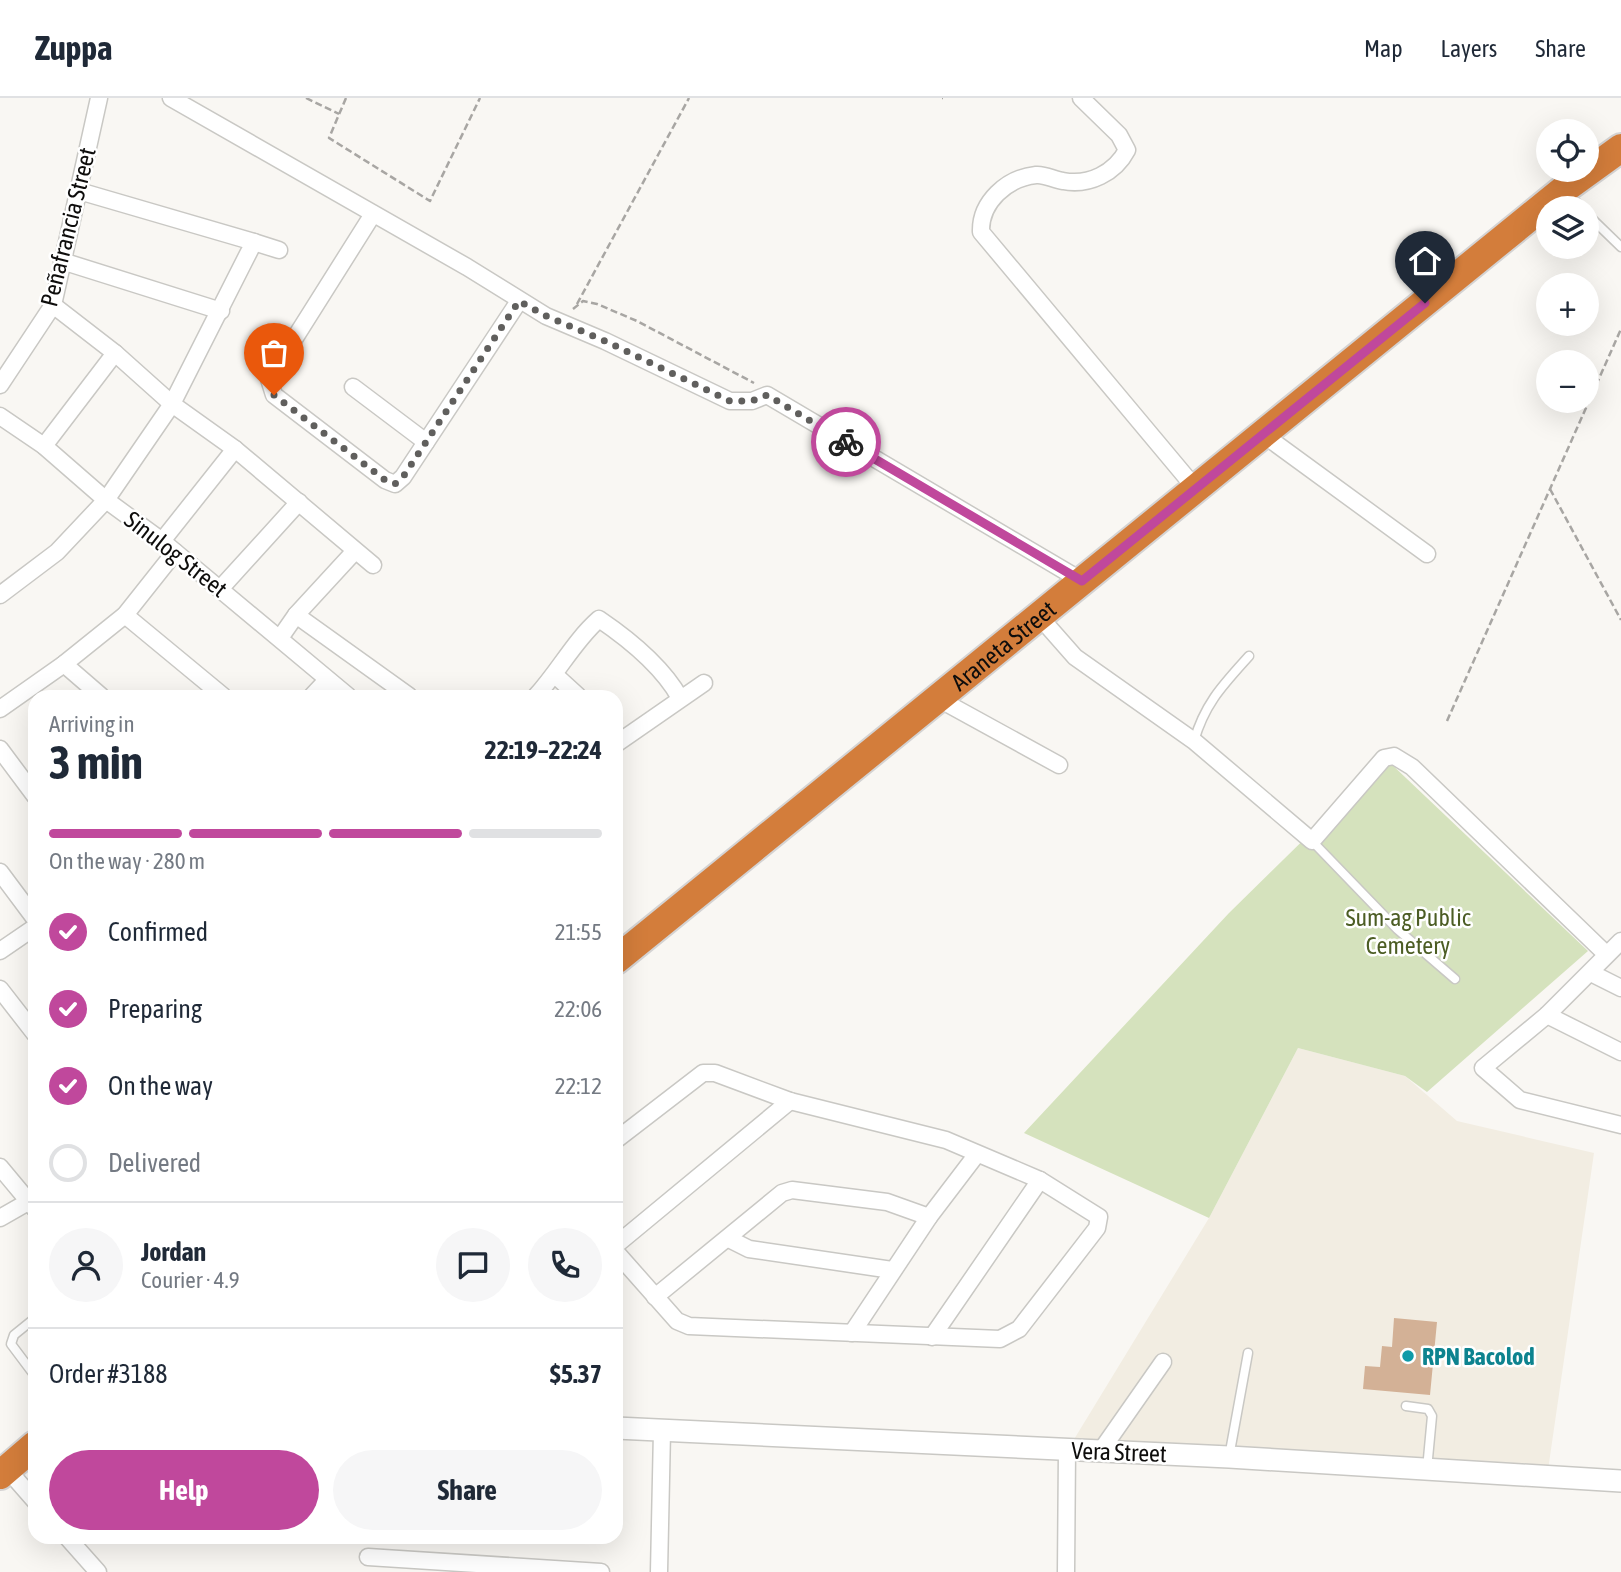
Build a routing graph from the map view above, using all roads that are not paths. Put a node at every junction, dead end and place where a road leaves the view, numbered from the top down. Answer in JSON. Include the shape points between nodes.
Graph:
{"nodes":[{"id":1,"x":99,"y":98,"type":"edge"},
{"id":2,"x":171,"y":98,"type":"edge"},
{"id":3,"x":1081,"y":98,"type":"edge"},
{"id":4,"x":1621,"y":148,"type":"edge"},
{"id":5,"x":79,"y":191,"type":"junction"},
{"id":6,"x":1576,"y":196,"type":"edge"},
{"id":7,"x":373,"y":214,"type":"junction"},
{"id":8,"x":1599,"y":226,"type":"edge"},
{"id":9,"x":1536,"y":227,"type":"edge"},
{"id":10,"x":254,"y":243,"type":"junction"},
{"id":11,"x":1621,"y":247,"type":"edge"},
{"id":12,"x":279,"y":250,"type":"dead end"},
{"id":13,"x":62,"y":261,"type":"junction"},
{"id":14,"x":519,"y":301,"type":"junction"},
{"id":15,"x":53,"y":305,"type":"junction"},
{"id":16,"x":220,"y":311,"type":"junction"},
{"id":17,"x":115,"y":353,"type":"junction"},
{"id":18,"x":0,"y":385,"type":"edge"},
{"id":19,"x":353,"y":387,"type":"dead end"},
{"id":20,"x":172,"y":404,"type":"junction"},
{"id":21,"x":0,"y":416,"type":"edge"},
{"id":22,"x":1264,"y":435,"type":"junction"},
{"id":23,"x":426,"y":442,"type":"junction"},
{"id":24,"x":44,"y":446,"type":"junction"},
{"id":25,"x":235,"y":449,"type":"junction"},
{"id":26,"x":1196,"y":489,"type":"junction"},
{"id":27,"x":106,"y":500,"type":"junction"},
{"id":28,"x":299,"y":502,"type":"junction"},
{"id":29,"x":162,"y":541,"type":"junction"},
{"id":30,"x":175,"y":552,"type":"junction"},
{"id":31,"x":354,"y":552,"type":"junction"},
{"id":32,"x":1427,"y":554,"type":"dead end"},
{"id":33,"x":373,"y":565,"type":"dead end"},
{"id":34,"x":1082,"y":581,"type":"junction"},
{"id":35,"x":220,"y":589,"type":"junction"},
{"id":36,"x":0,"y":595,"type":"edge"},
{"id":37,"x":125,"y":615,"type":"junction"},
{"id":38,"x":296,"y":615,"type":"junction"},
{"id":39,"x":1038,"y":615,"type":"junction"},
{"id":40,"x":280,"y":638,"type":"junction"},
{"id":41,"x":1249,"y":656,"type":"dead end"},
{"id":42,"x":64,"y":664,"type":"junction"},
{"id":43,"x":555,"y":675,"type":"junction"},
{"id":44,"x":327,"y":680,"type":"junction"},
{"id":45,"x":704,"y":683,"type":"dead end"},
{"id":46,"x":94,"y":690,"type":"edge"},
{"id":47,"x":216,"y":690,"type":"edge"},
{"id":48,"x":318,"y":690,"type":"edge"},
{"id":49,"x":340,"y":690,"type":"edge"},
{"id":50,"x":401,"y":690,"type":"edge"},
{"id":51,"x":541,"y":690,"type":"edge"},
{"id":52,"x":571,"y":690,"type":"edge"},
{"id":53,"x":680,"y":698,"type":"junction"},
{"id":54,"x":937,"y":698,"type":"junction"},
{"id":55,"x":0,"y":709,"type":"edge"},
{"id":56,"x":623,"y":735,"type":"edge"},
{"id":57,"x":1194,"y":741,"type":"junction"},
{"id":58,"x":0,"y":749,"type":"edge"},
{"id":59,"x":1059,"y":765,"type":"dead end"},
{"id":60,"x":28,"y":787,"type":"edge"},
{"id":61,"x":1312,"y":841,"type":"junction"},
{"id":62,"x":0,"y":872,"type":"edge"},
{"id":63,"x":28,"y":910,"type":"edge"},
{"id":64,"x":28,"y":932,"type":"edge"},
{"id":65,"x":1621,"y":941,"type":"edge"},
{"id":66,"x":0,"y":951,"type":"edge"},
{"id":67,"x":623,"y":954,"type":"edge"},
{"id":68,"x":1606,"y":954,"type":"junction"},
{"id":69,"x":1591,"y":973,"type":"junction"},
{"id":70,"x":1455,"y":979,"type":"dead end"},
{"id":71,"x":1621,"y":988,"type":"edge"},
{"id":72,"x":0,"y":989,"type":"edge"},
{"id":73,"x":1547,"y":1015,"type":"junction"},
{"id":74,"x":28,"y":1025,"type":"edge"},
{"id":75,"x":1621,"y":1052,"type":"edge"},
{"id":76,"x":790,"y":1101,"type":"junction"},
{"id":77,"x":1621,"y":1125,"type":"edge"},
{"id":78,"x":623,"y":1135,"type":"edge"},
{"id":79,"x":977,"y":1154,"type":"junction"},
{"id":80,"x":0,"y":1167,"type":"edge"},
{"id":81,"x":1040,"y":1180,"type":"junction"},
{"id":82,"x":28,"y":1198,"type":"edge"},
{"id":83,"x":28,"y":1205,"type":"edge"},
{"id":84,"x":929,"y":1217,"type":"junction"},
{"id":85,"x":0,"y":1218,"type":"edge"},
{"id":86,"x":623,"y":1239,"type":"edge"},
{"id":87,"x":729,"y":1239,"type":"junction"},
{"id":88,"x":623,"y":1260,"type":"edge"},
{"id":89,"x":892,"y":1270,"type":"junction"},
{"id":90,"x":655,"y":1297,"type":"junction"},
{"id":91,"x":28,"y":1324,"type":"edge"},
{"id":92,"x":852,"y":1333,"type":"junction"},
{"id":93,"x":932,"y":1337,"type":"junction"},
{"id":94,"x":1248,"y":1353,"type":"dead end"},
{"id":95,"x":1163,"y":1362,"type":"dead end"},
{"id":96,"x":28,"y":1367,"type":"edge"},
{"id":97,"x":1406,"y":1406,"type":"dead end"},
{"id":98,"x":623,"y":1428,"type":"edge"},
{"id":99,"x":662,"y":1431,"type":"junction"},
{"id":100,"x":1067,"y":1450,"type":"junction"},
{"id":101,"x":28,"y":1451,"type":"edge"},
{"id":102,"x":1100,"y":1452,"type":"junction"},
{"id":103,"x":1229,"y":1457,"type":"junction"},
{"id":104,"x":1427,"y":1469,"type":"junction"},
{"id":105,"x":4,"y":1472,"type":"edge"},
{"id":106,"x":1621,"y":1481,"type":"edge"},
{"id":107,"x":28,"y":1494,"type":"edge"},
{"id":108,"x":73,"y":1544,"type":"edge"},
{"id":109,"x":368,"y":1557,"type":"dead end"},
{"id":110,"x":98,"y":1572,"type":"edge"},
{"id":111,"x":601,"y":1572,"type":"edge"},
{"id":112,"x":659,"y":1572,"type":"edge"},
{"id":113,"x":1066,"y":1572,"type":"edge"}],
"edges":[{"from":1,"to":5,"type":"street","name":"Peñafrancia Street"},
{"from":2,"to":7,"type":"street"},
{"from":3,"to":26,"type":"street","via":[[1119,135],[1127,150],[1120,164],[1080,182],[1038,174],[1004,188],[991,198],[983,213],[981,232]]},
{"from":4,"to":6,"type":"highway","name":"Araneta Street"},
{"from":5,"to":10,"type":"street"},
{"from":5,"to":13,"type":"street","name":"Peñafrancia Street"},
{"from":7,"to":14,"type":"street"},
{"from":7,"to":23,"type":"street","via":[[269,379],[269,387],[395,484]]},
{"from":8,"to":11,"type":"lane"},
{"from":9,"to":22,"type":"highway","name":"Araneta Street"},
{"from":10,"to":12,"type":"street"},
{"from":10,"to":16,"type":"street"},
{"from":13,"to":15,"type":"street","name":"Peñafrancia Street"},
{"from":13,"to":16,"type":"street"},
{"from":14,"to":23,"type":"street"},
{"from":14,"to":34,"type":"street","via":[[730,401],[752,401],[767,395]]},
{"from":15,"to":17,"type":"street"},
{"from":15,"to":18,"type":"street","name":"Peñafrancia Street"},
{"from":16,"to":20,"type":"street"},
{"from":17,"to":20,"type":"street"},
{"from":17,"to":24,"type":"street"},
{"from":19,"to":23,"type":"street"},
{"from":20,"to":25,"type":"street"},
{"from":20,"to":27,"type":"street"},
{"from":21,"to":24,"type":"street","name":"Sinulog Street"},
{"from":22,"to":26,"type":"highway","name":"Araneta Street"},
{"from":22,"to":32,"type":"street"},
{"from":24,"to":27,"type":"street","name":"Sinulog Street"},
{"from":25,"to":28,"type":"street"},
{"from":25,"to":29,"type":"street"},
{"from":26,"to":34,"type":"highway","name":"Araneta Street"},
{"from":27,"to":29,"type":"street","name":"Sinulog Street"},
{"from":27,"to":36,"type":"street","via":[[57,552]]},
{"from":28,"to":31,"type":"street"},
{"from":28,"to":35,"type":"street"},
{"from":29,"to":30,"type":"street","name":"Sinulog Street"},
{"from":30,"to":35,"type":"street","name":"Sinulog Street"},
{"from":30,"to":37,"type":"street"},
{"from":31,"to":33,"type":"street"},
{"from":31,"to":38,"type":"street"},
{"from":34,"to":39,"type":"highway","name":"Araneta Street"},
{"from":35,"to":40,"type":"street","name":"Sinulog Street"},
{"from":37,"to":42,"type":"street"},
{"from":37,"to":47,"type":"street"},
{"from":38,"to":40,"type":"street"},
{"from":38,"to":50,"type":"street"},
{"from":39,"to":54,"type":"highway","name":"Araneta Street"},
{"from":39,"to":57,"type":"street","via":[[1075,657]]},
{"from":40,"to":44,"type":"street","name":"Sinulog Street"},
{"from":41,"to":57,"type":"lane","via":[[1211,700]]},
{"from":42,"to":46,"type":"street"},
{"from":42,"to":55,"type":"street"},
{"from":43,"to":51,"type":"street"},
{"from":43,"to":52,"type":"street"},
{"from":43,"to":53,"type":"street","via":[[582,634],[599,619],[670,680]]},
{"from":44,"to":48,"type":"street"},
{"from":44,"to":49,"type":"street","name":"Sinulog Street"},
{"from":45,"to":53,"type":"street"},
{"from":53,"to":56,"type":"street"},
{"from":54,"to":59,"type":"street"},
{"from":54,"to":67,"type":"highway","name":"Araneta Street"},
{"from":57,"to":61,"type":"street"},
{"from":58,"to":60,"type":"street"},
{"from":61,"to":68,"type":"street","via":[[1384,758],[1394,756],[1412,767]]},
{"from":61,"to":70,"type":"lane","via":[[1397,929]]},
{"from":62,"to":63,"type":"street"},
{"from":64,"to":66,"type":"street"},
{"from":65,"to":68,"type":"street"},
{"from":68,"to":69,"type":"street"},
{"from":69,"to":71,"type":"street"},
{"from":69,"to":73,"type":"street"},
{"from":72,"to":74,"type":"street"},
{"from":73,"to":75,"type":"street"},
{"from":73,"to":77,"type":"street","via":[[1483,1068],[1520,1100]]},
{"from":76,"to":78,"type":"street","via":[[708,1072]]},
{"from":76,"to":79,"type":"street","via":[[912,1130]]},
{"from":76,"to":86,"type":"street"},
{"from":79,"to":81,"type":"street"},
{"from":79,"to":84,"type":"street"},
{"from":80,"to":82,"type":"street"},
{"from":81,"to":93,"type":"street"},
{"from":81,"to":93,"type":"street","via":[[1091,1209],[1099,1217],[1097,1228],[1011,1336]]},
{"from":83,"to":85,"type":"street"},
{"from":84,"to":87,"type":"street","via":[[887,1202],[792,1189]]},
{"from":84,"to":89,"type":"street"},
{"from":87,"to":89,"type":"street","via":[[758,1250]]},
{"from":87,"to":90,"type":"street"},
{"from":88,"to":90,"type":"street"},
{"from":89,"to":92,"type":"street"},
{"from":90,"to":92,"type":"street","via":[[677,1321],[689,1326]]},
{"from":91,"to":96,"type":"lane","via":[[11,1344]]},
{"from":92,"to":93,"type":"street"},
{"from":94,"to":103,"type":"lane"},
{"from":95,"to":102,"type":"street"},
{"from":97,"to":104,"type":"lane","via":[[1428,1409],[1432,1416]]},
{"from":98,"to":99,"type":"street","name":"Vera Street"},
{"from":99,"to":100,"type":"street","name":"Vera Street"},
{"from":99,"to":112,"type":"street"},
{"from":100,"to":102,"type":"street","name":"Vera Street"},
{"from":100,"to":113,"type":"street"},
{"from":101,"to":105,"type":"highway"},
{"from":102,"to":103,"type":"street","name":"Vera Street"},
{"from":103,"to":104,"type":"street","name":"Vera Street"},
{"from":104,"to":106,"type":"street","name":"Vera Street"},
{"from":105,"to":107,"type":"street"},
{"from":108,"to":110,"type":"street"},
{"from":109,"to":111,"type":"street"}]}
